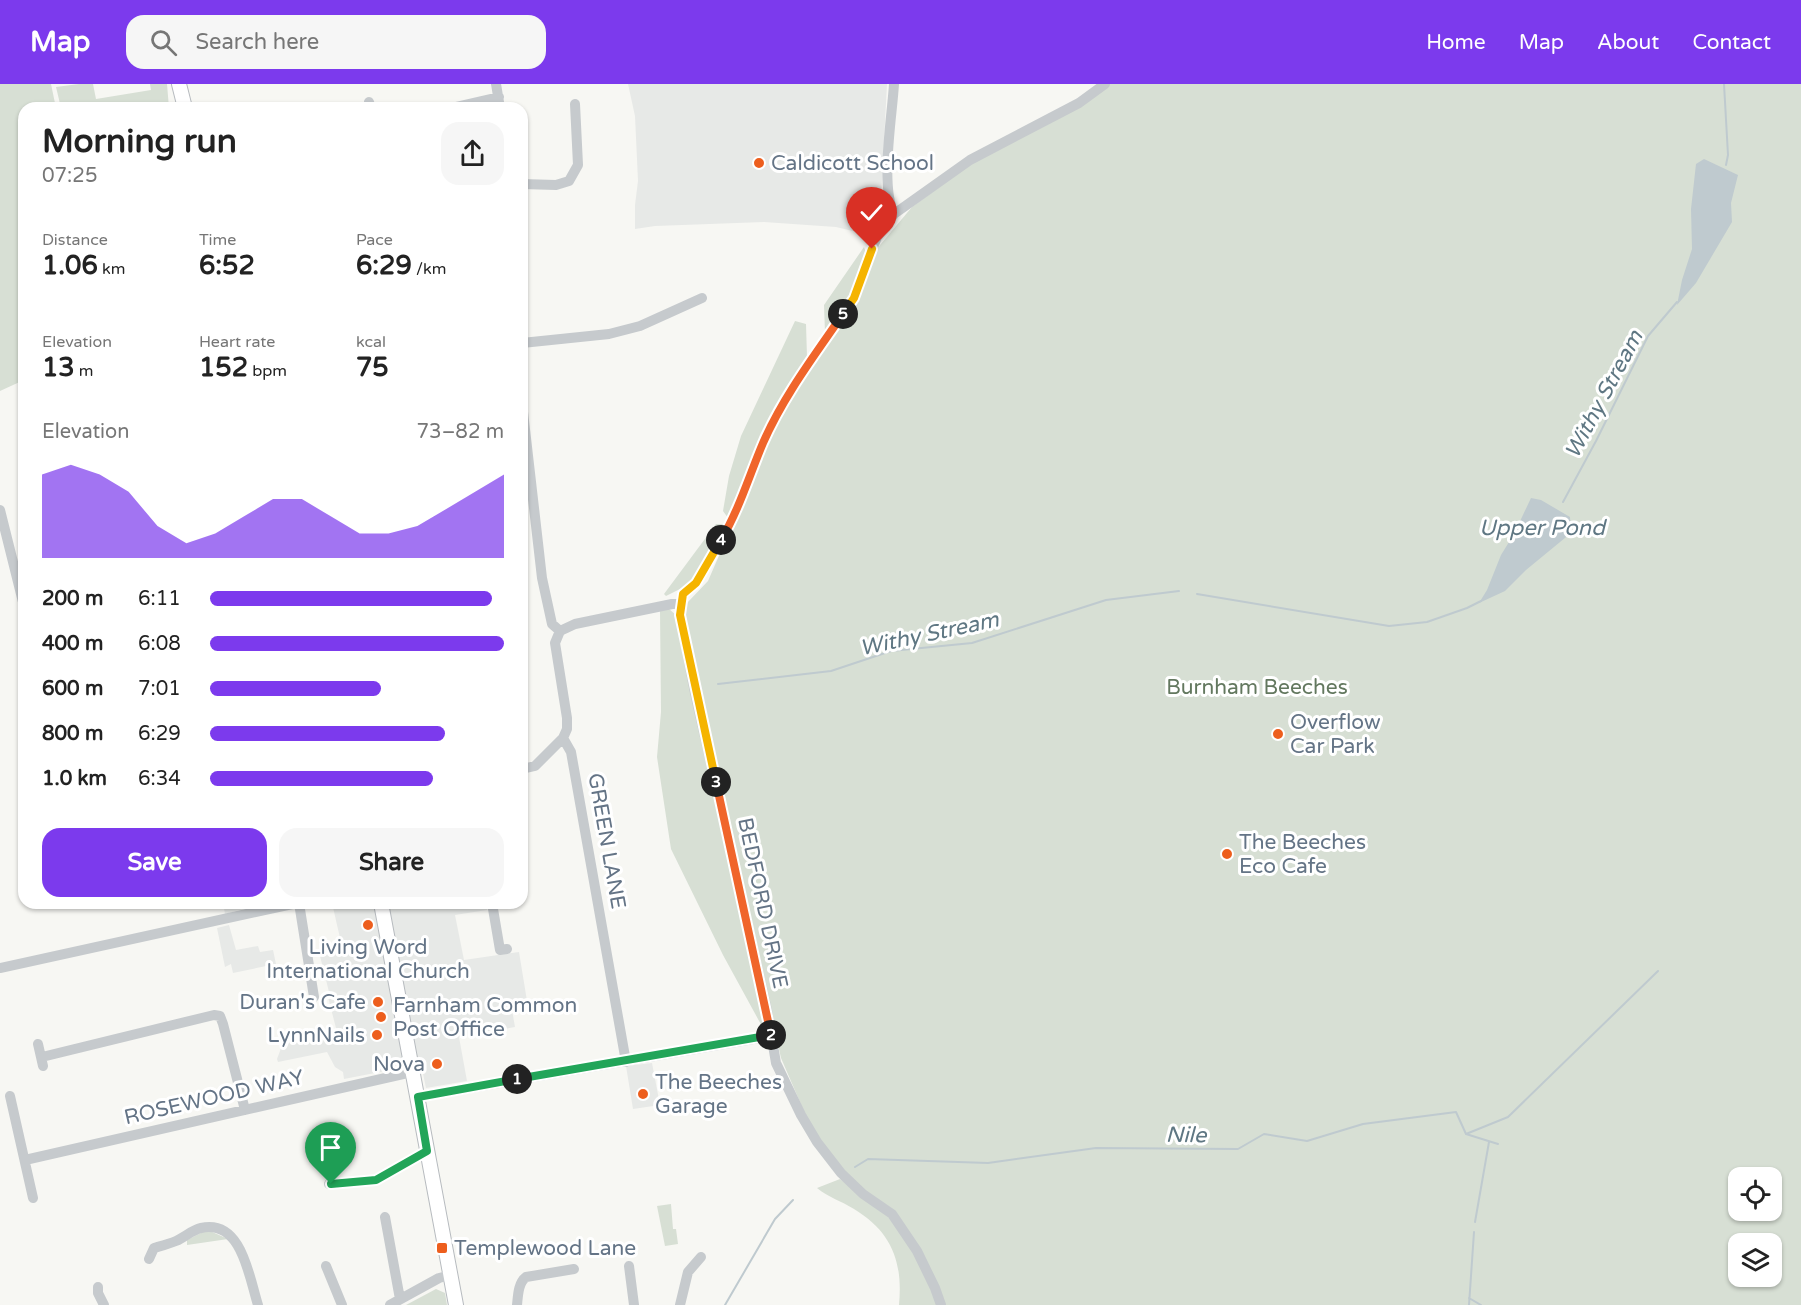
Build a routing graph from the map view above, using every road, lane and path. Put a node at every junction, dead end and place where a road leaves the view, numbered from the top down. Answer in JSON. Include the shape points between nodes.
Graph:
{"nodes":[{"id":1,"x":179,"y":84,"type":"edge"},
{"id":2,"x":496,"y":84,"type":"edge"},
{"id":3,"x":894,"y":84,"type":"edge"},
{"id":4,"x":1105,"y":84,"type":"edge"},
{"id":5,"x":184,"y":102,"type":"edge"},
{"id":6,"x":499,"y":102,"type":"edge"},
{"id":7,"x":575,"y":104,"type":"dead end"},
{"id":8,"x":528,"y":184,"type":"edge"},
{"id":9,"x":894,"y":214,"type":"junction"},
{"id":10,"x":702,"y":298,"type":"dead end"},
{"id":11,"x":528,"y":342,"type":"edge"},
{"id":12,"x":528,"y":456,"type":"edge"},
{"id":13,"x":0,"y":510,"type":"edge"},
{"id":14,"x":18,"y":582,"type":"edge"},
{"id":15,"x":681,"y":604,"type":"junction"},
{"id":16,"x":560,"y":631,"type":"junction"},
{"id":17,"x":563,"y":738,"type":"junction"},
{"id":18,"x":528,"y":768,"type":"edge"},
{"id":19,"x":270,"y":909,"type":"edge"},
{"id":20,"x":299,"y":909,"type":"edge"},
{"id":21,"x":382,"y":909,"type":"edge"},
{"id":22,"x":493,"y":909,"type":"edge"},
{"id":23,"x":499,"y":951,"type":"dead end"},
{"id":24,"x":0,"y":968,"type":"edge"},
{"id":25,"x":314,"y":997,"type":"dead end"},
{"id":26,"x":771,"y":1036,"type":"junction"},
{"id":27,"x":38,"y":1044,"type":"dead end"},
{"id":28,"x":626,"y":1062,"type":"junction"},
{"id":29,"x":412,"y":1072,"type":"junction"},
{"id":30,"x":10,"y":1096,"type":"dead end"},
{"id":31,"x":418,"y":1097,"type":"junction"},
{"id":32,"x":245,"y":1110,"type":"junction"},
{"id":33,"x":427,"y":1151,"type":"junction"},
{"id":34,"x":25,"y":1160,"type":"junction"},
{"id":35,"x":329,"y":1185,"type":"dead end"},
{"id":36,"x":33,"y":1198,"type":"dead end"},
{"id":37,"x":385,"y":1217,"type":"dead end"},
{"id":38,"x":149,"y":1250,"type":"dead end"},
{"id":39,"x":701,"y":1257,"type":"dead end"},
{"id":40,"x":326,"y":1266,"type":"dead end"},
{"id":41,"x":629,"y":1266,"type":"dead end"},
{"id":42,"x":574,"y":1269,"type":"dead end"},
{"id":43,"x":451,"y":1275,"type":"junction"},
{"id":44,"x":98,"y":1287,"type":"dead end"},
{"id":45,"x":395,"y":1302,"type":"edge"},
{"id":46,"x":104,"y":1305,"type":"edge"},
{"id":47,"x":258,"y":1305,"type":"edge"},
{"id":48,"x":342,"y":1305,"type":"edge"},
{"id":49,"x":456,"y":1305,"type":"edge"},
{"id":50,"x":517,"y":1305,"type":"edge"},
{"id":51,"x":634,"y":1305,"type":"edge"},
{"id":52,"x":680,"y":1305,"type":"edge"},
{"id":53,"x":941,"y":1305,"type":"edge"}],
"edges":[{"from":1,"to":5,"type":"main road"},
{"from":2,"to":6,"type":"street"},
{"from":3,"to":9,"type":"street","via":[[888,166],[888,203]]},
{"from":4,"to":9,"type":"street","via":[[1079,103],[970,160]]},
{"from":7,"to":8,"type":"street","via":[[579,165],[568,181],[556,185]]},
{"from":9,"to":15,"type":"street","via":[[877,237],[854,298],[786,399],[763,442],[733,519],[696,583],[683,594]]},
{"from":10,"to":11,"type":"street","via":[[640,326],[609,334]]},
{"from":12,"to":16,"type":"street","via":[[542,578],[552,624]]},
{"from":13,"to":14,"type":"street"},
{"from":15,"to":16,"type":"street","via":[[575,624]]},
{"from":15,"to":26,"type":"street","name":"BEDFORD DRIVE","via":[[695,693]]},
{"from":16,"to":17,"type":"street","name":"GREEN LANE","via":[[555,643],[567,718]]},
{"from":17,"to":18,"type":"street","via":[[535,766]]},
{"from":17,"to":28,"type":"street","name":"GREEN LANE","via":[[571,752]]},
{"from":19,"to":24,"type":"street"},
{"from":20,"to":25,"type":"street"},
{"from":21,"to":29,"type":"main road"},
{"from":22,"to":23,"type":"street"},
{"from":26,"to":28,"type":"street"},
{"from":26,"to":53,"type":"street","name":"BEDFORD DRIVE","via":[[776,1063],[818,1142],[863,1194],[892,1214],[917,1251]]},
{"from":27,"to":32,"type":"street","via":[[42,1062],[214,1014],[223,1023]]},
{"from":28,"to":31,"type":"street"},
{"from":29,"to":31,"type":"main road"},
{"from":29,"to":32,"type":"street","name":"ROSEWOOD WAY"},
{"from":30,"to":34,"type":"street","via":[[17,1108]]},
{"from":31,"to":33,"type":"main road"},
{"from":32,"to":34,"type":"street","name":"ROSEWOOD WAY"},
{"from":33,"to":35,"type":"street","via":[[376,1180]]},
{"from":33,"to":43,"type":"main road"},
{"from":34,"to":36,"type":"street"},
{"from":37,"to":45,"type":"street"},
{"from":38,"to":47,"type":"street","via":[[200,1228],[215,1226],[226,1231],[238,1243]]},
{"from":39,"to":52,"type":"street","via":[[688,1272]]},
{"from":40,"to":48,"type":"street"},
{"from":41,"to":51,"type":"street"},
{"from":42,"to":50,"type":"street","via":[[526,1277]]},
{"from":43,"to":45,"type":"street"},
{"from":43,"to":49,"type":"main road"},
{"from":44,"to":46,"type":"street"}]}
